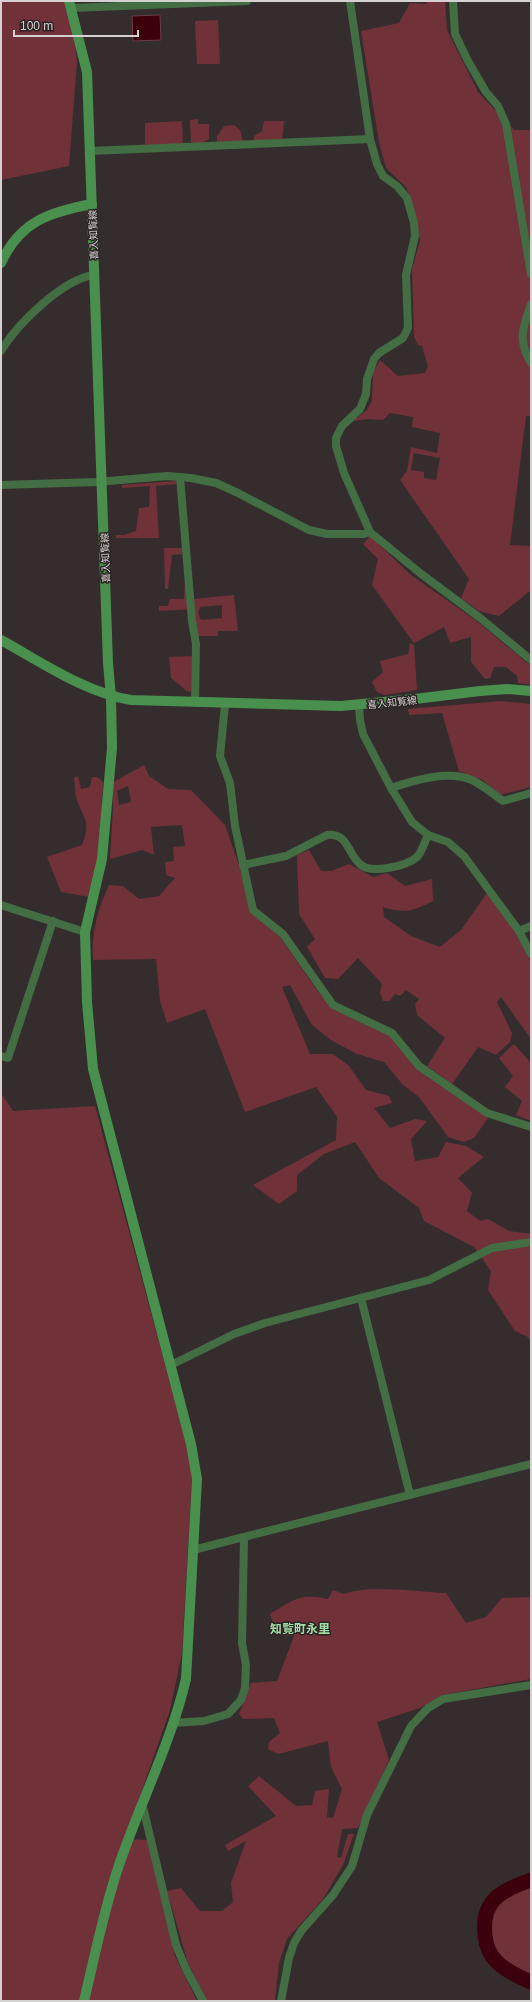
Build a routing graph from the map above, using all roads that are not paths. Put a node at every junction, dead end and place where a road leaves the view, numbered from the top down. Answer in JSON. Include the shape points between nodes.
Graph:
{"nodes":[{"id":1,"x":247,"y":1,"type":"edge"},
{"id":2,"x":350,"y":1,"type":"edge"},
{"id":3,"x":453,"y":1,"type":"edge"},
{"id":4,"x":71,"y":5,"type":"edge"},
{"id":5,"x":370,"y":139,"type":"junction"},
{"id":6,"x":90,"y":151,"type":"junction"},
{"id":7,"x":92,"y":204,"type":"junction"},
{"id":8,"x":1,"y":263,"type":"edge"},
{"id":9,"x":531,"y":274,"type":"edge"},
{"id":10,"x":94,"y":275,"type":"junction"},
{"id":11,"x":531,"y":304,"type":"edge"},
{"id":12,"x":1,"y":351,"type":"edge"},
{"id":13,"x":531,"y":363,"type":"edge"},
{"id":14,"x":180,"y":477,"type":"junction"},
{"id":15,"x":102,"y":482,"type":"junction"},
{"id":16,"x":1,"y":485,"type":"edge"},
{"id":17,"x":370,"y":532,"type":"junction"},
{"id":18,"x":1,"y":640,"type":"edge"},
{"id":19,"x":531,"y":660,"type":"edge"},
{"id":20,"x":531,"y":691,"type":"edge"},
{"id":21,"x":111,"y":697,"type":"junction"},
{"id":22,"x":195,"y":702,"type":"junction"},
{"id":23,"x":225,"y":704,"type":"junction"},
{"id":24,"x":359,"y":705,"type":"junction"},
{"id":25,"x":391,"y":788,"type":"junction"},
{"id":26,"x":531,"y":793,"type":"edge"},
{"id":27,"x":428,"y":835,"type":"junction"},
{"id":28,"x":243,"y":865,"type":"junction"},
{"id":29,"x":1,"y":905,"type":"edge"},
{"id":30,"x":53,"y":921,"type":"junction"},
{"id":31,"x":531,"y":926,"type":"edge"},
{"id":32,"x":519,"y":931,"type":"junction"},
{"id":33,"x":85,"y":932,"type":"junction"},
{"id":34,"x":531,"y":954,"type":"edge"},
{"id":35,"x":1,"y":1056,"type":"edge"},
{"id":36,"x":531,"y":1127,"type":"edge"},
{"id":37,"x":531,"y":1242,"type":"edge"},
{"id":38,"x":361,"y":1298,"type":"junction"},
{"id":39,"x":171,"y":1365,"type":"junction"},
{"id":40,"x":531,"y":1464,"type":"edge"},
{"id":41,"x":410,"y":1495,"type":"junction"},
{"id":42,"x":244,"y":1538,"type":"junction"},
{"id":43,"x":194,"y":1550,"type":"junction"},
{"id":44,"x":531,"y":1685,"type":"edge"},
{"id":45,"x":173,"y":1723,"type":"junction"},
{"id":46,"x":142,"y":1803,"type":"junction"},
{"id":47,"x":84,"y":2001,"type":"edge"},
{"id":48,"x":203,"y":2001,"type":"edge"},
{"id":49,"x":281,"y":2001,"type":"edge"}],
"edges":[{"from":1,"to":4,"type":"street"},
{"from":2,"to":5,"type":"street"},
{"from":3,"to":9,"type":"street","via":[[455,34],[475,74],[498,106],[506,124]]},
{"from":4,"to":6,"type":"street","name":"喜入知覧線","via":[[87,72]]},
{"from":5,"to":6,"type":"street"},
{"from":5,"to":17,"type":"street","via":[[383,176],[397,186],[407,198],[415,236],[406,274],[408,328],[403,338],[374,359],[360,409],[342,426],[336,438],[344,473]]},
{"from":6,"to":7,"type":"street","name":"喜入知覧線"},
{"from":7,"to":8,"type":"street","via":[[65,209],[32,223],[8,247]]},
{"from":7,"to":10,"type":"street","name":"喜入知覧線"},
{"from":10,"to":12,"type":"street","via":[[85,276],[72,283],[48,301],[15,332]]},
{"from":10,"to":15,"type":"street","name":"喜入知覧線"},
{"from":11,"to":13,"type":"street","via":[[523,324],[523,345]]},
{"from":14,"to":15,"type":"street"},
{"from":14,"to":17,"type":"street","via":[[216,483],[309,530],[327,534]]},
{"from":14,"to":22,"type":"street","via":[[196,644]]},
{"from":15,"to":16,"type":"street"},
{"from":15,"to":21,"type":"street","name":"喜入知覧線"},
{"from":17,"to":19,"type":"street"},
{"from":18,"to":21,"type":"street","via":[[83,685]]},
{"from":20,"to":24,"type":"street","name":"喜入知覧線","via":[[480,691]]},
{"from":21,"to":22,"type":"street","name":"喜入知覧線"},
{"from":21,"to":33,"type":"street","via":[[112,748],[102,858]]},
{"from":22,"to":23,"type":"street","name":"喜入知覧線"},
{"from":23,"to":24,"type":"street","name":"喜入知覧線"},
{"from":23,"to":28,"type":"street","via":[[220,756],[230,783]]},
{"from":24,"to":25,"type":"street","via":[[363,734]]},
{"from":25,"to":26,"type":"street","via":[[411,781],[453,775],[473,780],[503,801]]},
{"from":25,"to":27,"type":"street","via":[[412,822]]},
{"from":27,"to":28,"type":"street","via":[[418,856],[386,868],[370,869],[361,865],[340,836],[333,834],[326,835],[286,856]]},
{"from":27,"to":32,"type":"street","via":[[448,842],[464,856]]},
{"from":28,"to":36,"type":"street","via":[[253,910],[283,934],[333,1005],[392,1033],[419,1066],[488,1113]]},
{"from":29,"to":30,"type":"street"},
{"from":30,"to":33,"type":"street"},
{"from":30,"to":35,"type":"street","via":[[8,1058]]},
{"from":31,"to":32,"type":"street"},
{"from":32,"to":34,"type":"street"},
{"from":33,"to":39,"type":"street","via":[[87,1002],[93,1069]]},
{"from":37,"to":38,"type":"street","via":[[492,1248],[429,1280]]},
{"from":38,"to":39,"type":"street","via":[[265,1323],[234,1334]]},
{"from":38,"to":41,"type":"street"},
{"from":39,"to":43,"type":"street","via":[[197,1479]]},
{"from":40,"to":41,"type":"street"},
{"from":41,"to":42,"type":"street"},
{"from":42,"to":43,"type":"street"},
{"from":42,"to":45,"type":"street","via":[[242,1643],[246,1665],[245,1688],[241,1700],[228,1714],[204,1721]]},
{"from":43,"to":45,"type":"street","via":[[186,1679],[180,1708]]},
{"from":44,"to":49,"type":"street","via":[[443,1699],[428,1708],[411,1726],[367,1815],[352,1866],[333,1895],[301,1931],[294,1943]]},
{"from":45,"to":46,"type":"street"},
{"from":46,"to":47,"type":"street","via":[[112,1886]]},
{"from":46,"to":48,"type":"street","via":[[176,1945]]}]}
